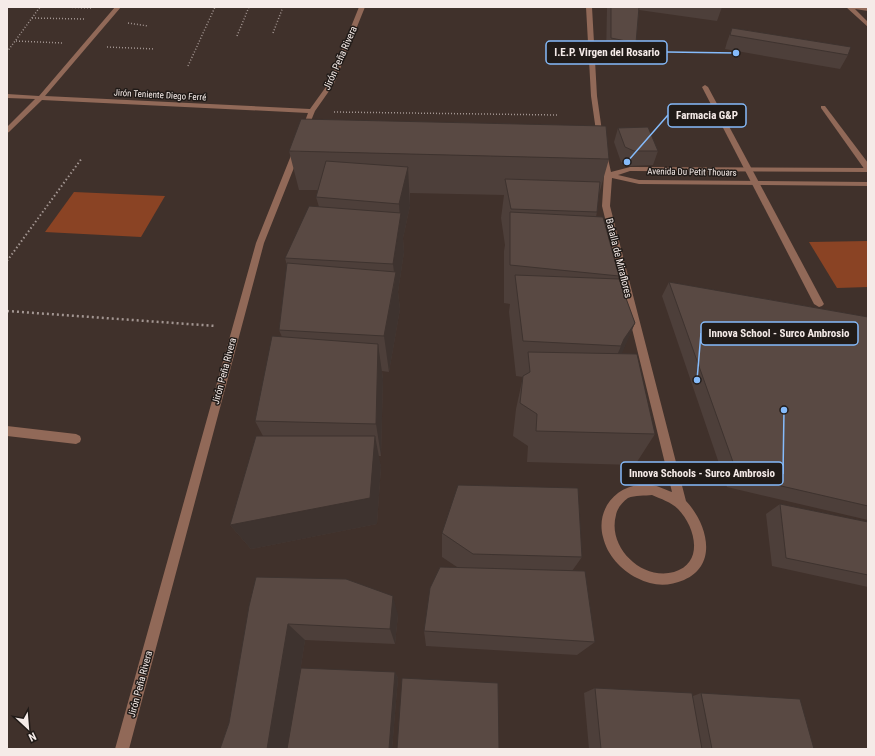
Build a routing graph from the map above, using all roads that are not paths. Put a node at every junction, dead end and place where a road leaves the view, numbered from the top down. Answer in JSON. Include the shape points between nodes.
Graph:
{"nodes":[{"id":1,"x":362,"y":7,"type":"edge"},
{"id":2,"x":589,"y":7,"type":"edge"},
{"id":3,"x":850,"y":7,"type":"edge"},
{"id":4,"x":117,"y":8,"type":"edge"},
{"id":5,"x":868,"y":9,"type":"edge"},
{"id":6,"x":868,"y":25,"type":"edge"},
{"id":7,"x":705,"y":87,"type":"dead end"},
{"id":8,"x":7,"y":96,"type":"edge"},
{"id":9,"x":40,"y":98,"type":"junction"},
{"id":10,"x":823,"y":107,"type":"dead end"},
{"id":11,"x":312,"y":111,"type":"junction"},
{"id":12,"x":7,"y":131,"type":"edge"},
{"id":13,"x":601,"y":142,"type":"edge"},
{"id":14,"x":600,"y":155,"type":"edge"},
{"id":15,"x":868,"y":169,"type":"edge"},
{"id":16,"x":748,"y":170,"type":"junction"},
{"id":17,"x":608,"y":175,"type":"junction"},
{"id":18,"x":755,"y":183,"type":"junction"},
{"id":19,"x":868,"y":184,"type":"edge"},
{"id":20,"x":819,"y":304,"type":"dead end"},
{"id":21,"x":7,"y":431,"type":"edge"},
{"id":22,"x":76,"y":440,"type":"dead end"},
{"id":23,"x":681,"y":505,"type":"junction"},
{"id":24,"x":122,"y":749,"type":"edge"}],
"edges":[{"from":1,"to":11,"type":"street","name":"Jirón Peña Rivera","via":[[331,84]]},
{"from":2,"to":13,"type":"street","via":[[594,96]]},
{"from":3,"to":5,"type":"street"},
{"from":3,"to":6,"type":"street"},
{"from":4,"to":9,"type":"street"},
{"from":7,"to":16,"type":"street"},
{"from":8,"to":9,"type":"street","name":"Jirón Teniente Diego Ferré"},
{"from":9,"to":11,"type":"street","name":"Jirón Teniente Diego Ferré"},
{"from":9,"to":12,"type":"street"},
{"from":10,"to":15,"type":"street"},
{"from":11,"to":24,"type":"street","name":"Jirón Peña Rivera","via":[[302,149],[260,243]]},
{"from":14,"to":17,"type":"street","name":"Batalla de Miraflores"},
{"from":15,"to":16,"type":"street","name":"Avenida Du Petit Thouars"},
{"from":16,"to":17,"type":"street","name":"Avenida Du Petit Thouars","via":[[630,169]]},
{"from":16,"to":18,"type":"street"},
{"from":17,"to":18,"type":"street","name":"Avenida Du Petit Thouars","via":[[639,182]]},
{"from":17,"to":23,"type":"street","name":"Batalla de Miraflores","via":[[606,206]]},
{"from":18,"to":19,"type":"street","name":"Avenida Du Petit Thouars"},
{"from":18,"to":20,"type":"street"},
{"from":21,"to":22,"type":"street"},
{"from":23,"to":23,"type":"street","name":"Batalla de Miraflores","via":[[692,516],[699,529],[699,557],[692,568],[681,576],[668,580],[652,578],[637,572],[623,561],[612,546],[608,531],[608,516],[614,504],[624,495],[652,490],[667,495]]}]}
